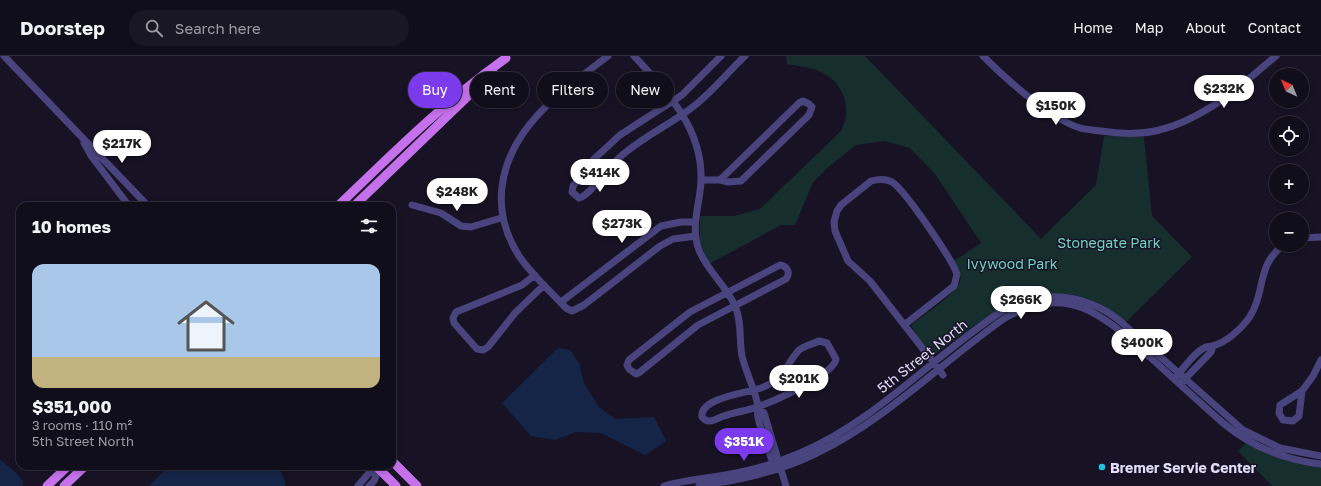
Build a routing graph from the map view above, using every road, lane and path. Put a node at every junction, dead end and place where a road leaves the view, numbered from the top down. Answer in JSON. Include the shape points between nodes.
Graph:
{"nodes":[{"id":1,"x":4,"y":56,"type":"edge"},
{"id":2,"x":608,"y":56,"type":"edge"},
{"id":3,"x":634,"y":56,"type":"edge"},
{"id":4,"x":721,"y":56,"type":"edge"},
{"id":5,"x":745,"y":56,"type":"edge"},
{"id":6,"x":983,"y":56,"type":"edge"},
{"id":7,"x":1276,"y":56,"type":"edge"},
{"id":8,"x":507,"y":57,"type":"edge"},
{"id":9,"x":648,"y":72,"type":"edge"},
{"id":10,"x":674,"y":99,"type":"edge"},
{"id":11,"x":674,"y":102,"type":"edge"},
{"id":12,"x":661,"y":108,"type":"edge"},
{"id":13,"x":682,"y":114,"type":"junction"},
{"id":14,"x":80,"y":138,"type":"junction"},
{"id":15,"x":701,"y":180,"type":"junction"},
{"id":16,"x":720,"y":180,"type":"junction"},
{"id":17,"x":126,"y":202,"type":"edge"},
{"id":18,"x":144,"y":202,"type":"edge"},
{"id":19,"x":342,"y":202,"type":"edge"},
{"id":20,"x":358,"y":202,"type":"edge"},
{"id":21,"x":412,"y":205,"type":"dead end"},
{"id":22,"x":501,"y":218,"type":"junction"},
{"id":23,"x":695,"y":222,"type":"junction"},
{"id":24,"x":696,"y":236,"type":"junction"},
{"id":25,"x":1321,"y":237,"type":"edge"},
{"id":26,"x":1309,"y":238,"type":"edge"},
{"id":27,"x":1276,"y":252,"type":"edge"},
{"id":28,"x":535,"y":275,"type":"junction"},
{"id":29,"x":544,"y":285,"type":"junction"},
{"id":30,"x":727,"y":291,"type":"junction"},
{"id":31,"x":561,"y":302,"type":"junction"},
{"id":32,"x":735,"y":306,"type":"junction"},
{"id":33,"x":904,"y":325,"type":"junction"},
{"id":34,"x":1213,"y":346,"type":"junction"},
{"id":35,"x":1321,"y":360,"type":"edge"},
{"id":36,"x":936,"y":366,"type":"junction"},
{"id":37,"x":943,"y":375,"type":"dead end"},
{"id":38,"x":1176,"y":376,"type":"junction"},
{"id":39,"x":1182,"y":382,"type":"junction"},
{"id":40,"x":753,"y":391,"type":"junction"},
{"id":41,"x":1302,"y":391,"type":"dead end"},
{"id":42,"x":758,"y":407,"type":"junction"},
{"id":43,"x":1321,"y":456,"type":"edge"},
{"id":44,"x":778,"y":464,"type":"junction"},
{"id":45,"x":1321,"y":464,"type":"edge"},
{"id":46,"x":396,"y":465,"type":"edge"},
{"id":47,"x":64,"y":470,"type":"edge"},
{"id":48,"x":80,"y":470,"type":"edge"},
{"id":49,"x":374,"y":470,"type":"edge"},
{"id":50,"x":378,"y":470,"type":"edge"},
{"id":51,"x":382,"y":470,"type":"edge"},
{"id":52,"x":47,"y":486,"type":"edge"},
{"id":53,"x":64,"y":486,"type":"edge"},
{"id":54,"x":358,"y":486,"type":"edge"},
{"id":55,"x":369,"y":486,"type":"edge"},
{"id":56,"x":396,"y":486,"type":"edge"},
{"id":57,"x":417,"y":486,"type":"edge"},
{"id":58,"x":664,"y":486,"type":"edge"},
{"id":59,"x":698,"y":486,"type":"edge"},
{"id":60,"x":786,"y":486,"type":"edge"}],
"edges":[{"from":1,"to":14,"type":"street"},
{"from":2,"to":22,"type":"street","via":[[571,83],[518,138],[504,170]]},
{"from":3,"to":9,"type":"street"},
{"from":4,"to":10,"type":"street"},
{"from":5,"to":13,"type":"street","via":[[701,100]]},
{"from":6,"to":7,"type":"street","via":[[1009,81],[1054,114],[1080,128],[1117,134],[1155,132],[1181,123],[1212,106]]},
{"from":8,"to":19,"type":"main road","via":[[433,114]]},
{"from":8,"to":20,"type":"main road"},
{"from":11,"to":13,"type":"street"},
{"from":12,"to":13,"type":"street","via":[[632,127],[594,159],[573,186],[572,192],[575,196],[579,198],[587,194],[627,151]]},
{"from":13,"to":15,"type":"street","via":[[694,141]]},
{"from":14,"to":17,"type":"street"},
{"from":14,"to":18,"type":"street","via":[[97,152]]},
{"from":15,"to":16,"type":"street"},
{"from":15,"to":23,"type":"street"},
{"from":16,"to":16,"type":"street","via":[[741,181],[809,115],[812,108],[809,104],[803,101],[798,103]]},
{"from":21,"to":22,"type":"street","via":[[442,214],[461,226],[471,228]]},
{"from":22,"to":28,"type":"street","via":[[519,256]]},
{"from":23,"to":24,"type":"street"},
{"from":23,"to":31,"type":"street","via":[[661,226]]},
{"from":24,"to":30,"type":"street","via":[[698,250],[708,268]]},
{"from":24,"to":31,"type":"street","via":[[673,239],[660,246],[577,309],[569,310]]},
{"from":25,"to":26,"type":"street"},
{"from":27,"to":34,"type":"street","via":[[1265,267],[1258,300],[1248,318],[1234,334]]},
{"from":28,"to":29,"type":"street"},
{"from":28,"to":29,"type":"street","via":[[522,285],[456,312],[454,323],[477,349],[483,350]]},
{"from":29,"to":31,"type":"street"},
{"from":30,"to":32,"type":"street"},
{"from":30,"to":32,"type":"street","via":[[780,264],[788,270],[786,279]]},
{"from":30,"to":32,"type":"street","via":[[679,320],[630,360],[628,370],[636,374],[640,372],[694,328]]},
{"from":32,"to":40,"type":"street","via":[[743,358]]},
{"from":33,"to":33,"type":"street","via":[[870,281],[848,261],[835,231],[834,222],[841,205],[876,179],[891,181],[904,194],[957,274],[954,286]]},
{"from":33,"to":36,"type":"street"},
{"from":34,"to":38,"type":"street","via":[[1207,346]]},
{"from":34,"to":39,"type":"street","via":[[1211,352]]},
{"from":35,"to":41,"type":"street","via":[[1314,376]]},
{"from":36,"to":37,"type":"street"},
{"from":36,"to":38,"type":"street","name":"5th Street North","via":[[1012,314],[1036,305],[1059,303],[1088,309],[1106,318]]},
{"from":36,"to":44,"type":"street","name":"5th Street North","via":[[846,437],[815,454]]},
{"from":38,"to":39,"type":"street","name":"5th Street North"},
{"from":39,"to":43,"type":"street","name":"5th Street North","via":[[1252,435],[1290,451]]},
{"from":39,"to":45,"type":"street","name":"5th Street North","via":[[1223,424],[1250,442],[1286,458]]},
{"from":40,"to":42,"type":"street"},
{"from":40,"to":42,"type":"street","via":[[711,403],[704,408],[702,418],[712,421]]},
{"from":40,"to":42,"type":"street","via":[[777,381],[803,348],[824,341],[835,355],[834,366],[800,388]]},
{"from":42,"to":44,"type":"street","via":[[757,416]]},
{"from":44,"to":58,"type":"street","name":"5th Street North"},
{"from":44,"to":59,"type":"street","name":"5th Street North","via":[[737,480]]},
{"from":44,"to":60,"type":"street"},
{"from":46,"to":57,"type":"main road"},
{"from":47,"to":52,"type":"main road"},
{"from":48,"to":53,"type":"main road"},
{"from":49,"to":54,"type":"street"},
{"from":50,"to":55,"type":"street"},
{"from":51,"to":56,"type":"main road"}]}
